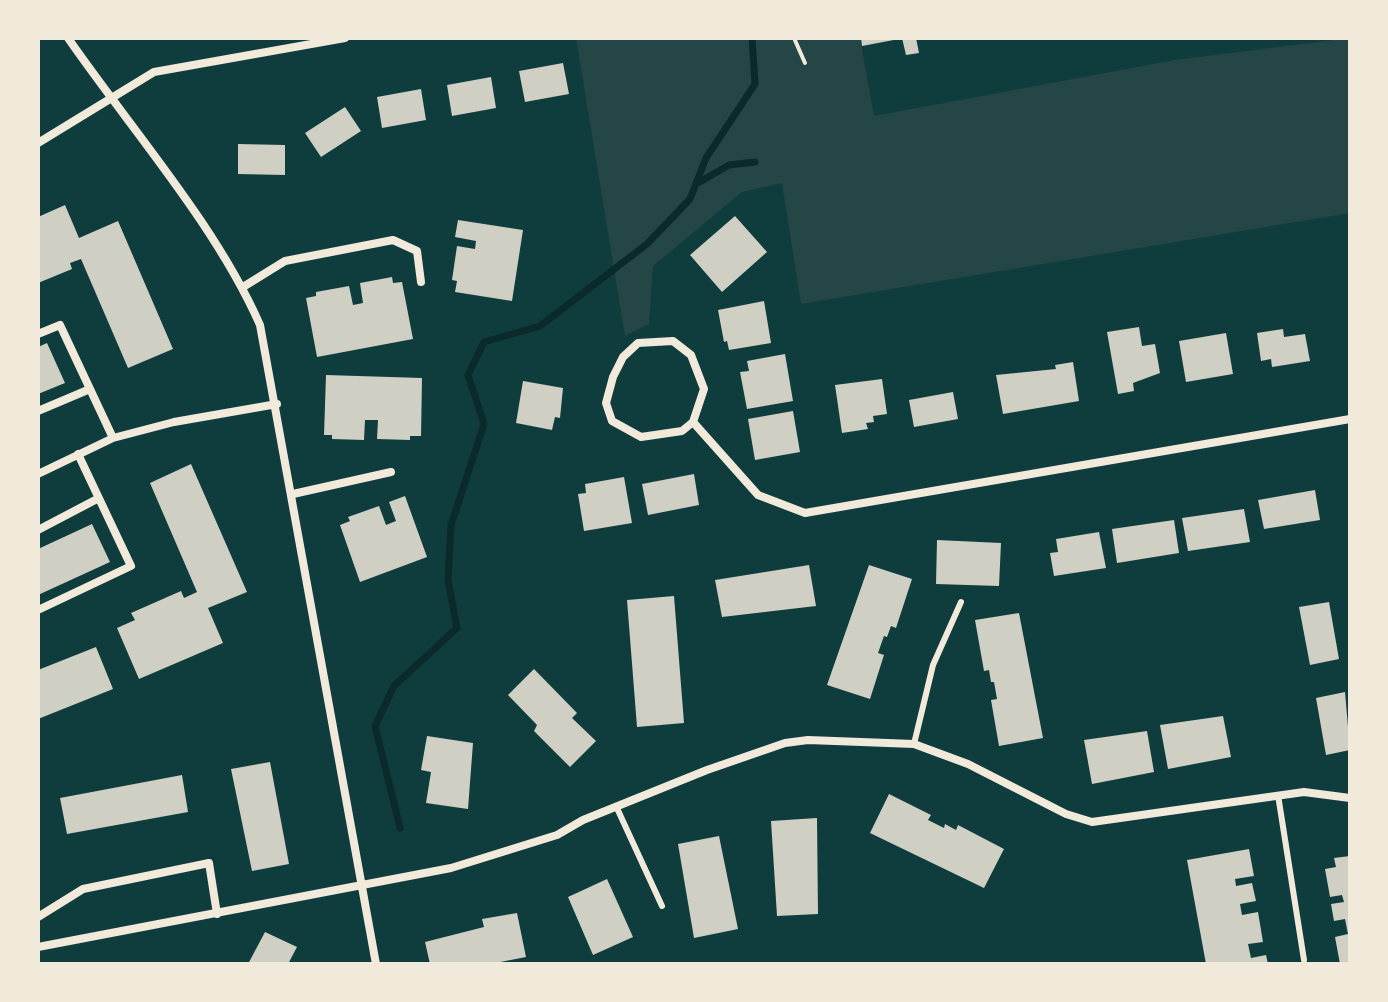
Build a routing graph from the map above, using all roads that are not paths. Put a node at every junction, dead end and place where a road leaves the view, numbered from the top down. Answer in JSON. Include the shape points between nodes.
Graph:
{"nodes":[{"id":1,"x":68,"y":38,"type":"edge"},
{"id":2,"x":345,"y":38,"type":"edge"},
{"id":3,"x":111,"y":98,"type":"junction"},
{"id":4,"x":38,"y":143,"type":"edge"},
{"id":5,"x":421,"y":282,"type":"dead end"},
{"id":6,"x":243,"y":287,"type":"junction"},
{"id":7,"x":38,"y":334,"type":"edge"},
{"id":8,"x":90,"y":389,"type":"junction"},
{"id":9,"x":277,"y":404,"type":"junction"},
{"id":10,"x":38,"y":411,"type":"edge"},
{"id":11,"x":1350,"y":419,"type":"edge"},
{"id":12,"x":693,"y":422,"type":"junction"},
{"id":13,"x":113,"y":438,"type":"junction"},
{"id":14,"x":78,"y":454,"type":"junction"},
{"id":15,"x":391,"y":472,"type":"dead end"},
{"id":16,"x":38,"y":474,"type":"edge"},
{"id":17,"x":293,"y":494,"type":"junction"},
{"id":18,"x":99,"y":498,"type":"junction"},
{"id":19,"x":38,"y":530,"type":"edge"},
{"id":20,"x":961,"y":602,"type":"dead end"},
{"id":21,"x":38,"y":610,"type":"edge"},
{"id":22,"x":914,"y":744,"type":"junction"},
{"id":23,"x":1278,"y":795,"type":"junction"},
{"id":24,"x":1350,"y":798,"type":"edge"},
{"id":25,"x":616,"y":806,"type":"junction"},
{"id":26,"x":363,"y":888,"type":"junction"},
{"id":27,"x":662,"y":906,"type":"dead end"},
{"id":28,"x":217,"y":914,"type":"junction"},
{"id":29,"x":38,"y":917,"type":"edge"},
{"id":30,"x":38,"y":947,"type":"edge"},
{"id":31,"x":1304,"y":960,"type":"dead end"},
{"id":32,"x":376,"y":964,"type":"edge"}],
"edges":[{"from":1,"to":3,"type":"street"},
{"from":2,"to":3,"type":"street","via":[[154,72]]},
{"from":3,"to":4,"type":"street"},
{"from":3,"to":6,"type":"street"},
{"from":5,"to":6,"type":"street","via":[[417,251],[393,240],[285,261]]},
{"from":6,"to":9,"type":"street","via":[[260,325]]},
{"from":7,"to":8,"type":"street","via":[[60,325]]},
{"from":8,"to":10,"type":"street"},
{"from":8,"to":13,"type":"street"},
{"from":9,"to":13,"type":"street"},
{"from":9,"to":17,"type":"street"},
{"from":11,"to":12,"type":"street","via":[[805,513],[758,495]]},
{"from":12,"to":12,"type":"street","via":[[704,389],[691,355],[673,341],[638,343],[613,377],[606,403],[612,421],[641,437],[682,431]]},
{"from":13,"to":14,"type":"street"},
{"from":14,"to":16,"type":"street"},
{"from":14,"to":18,"type":"street"},
{"from":15,"to":17,"type":"street"},
{"from":17,"to":26,"type":"street"},
{"from":18,"to":19,"type":"street"},
{"from":18,"to":21,"type":"street","via":[[131,566]]},
{"from":20,"to":22,"type":"lane","via":[[933,665]]},
{"from":22,"to":23,"type":"street","via":[[1092,822]]},
{"from":22,"to":25,"type":"street","via":[[785,743]]},
{"from":23,"to":24,"type":"street","via":[[1304,792]]},
{"from":23,"to":31,"type":"lane"},
{"from":25,"to":26,"type":"street","via":[[518,848]]},
{"from":25,"to":27,"type":"lane"},
{"from":26,"to":28,"type":"street"},
{"from":26,"to":32,"type":"street"},
{"from":28,"to":29,"type":"street","via":[[209,863],[83,889]]},
{"from":28,"to":30,"type":"street"}]}
